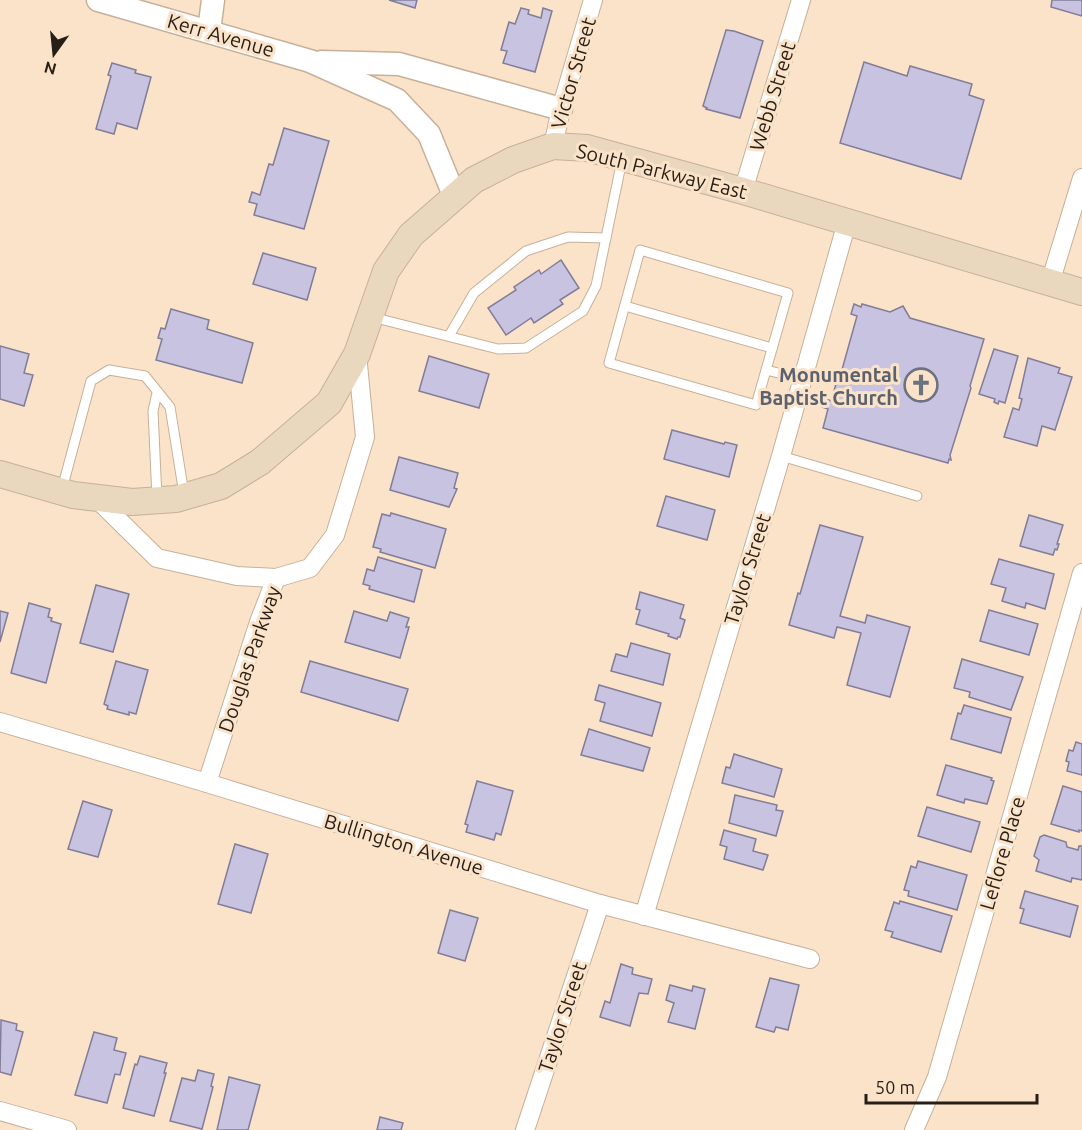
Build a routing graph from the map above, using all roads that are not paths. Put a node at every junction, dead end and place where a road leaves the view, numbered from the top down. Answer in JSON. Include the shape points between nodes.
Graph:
{"nodes":[{"id":1,"x":98,"y":0,"type":"edge"},
{"id":2,"x":213,"y":0,"type":"edge"},
{"id":3,"x":593,"y":0,"type":"edge"},
{"id":4,"x":801,"y":0,"type":"edge"},
{"id":5,"x":209,"y":31,"type":"junction"},
{"id":6,"x":310,"y":62,"type":"junction"},
{"id":7,"x":561,"y":109,"type":"junction"},
{"id":8,"x":553,"y":146,"type":"junction"},
{"id":9,"x":622,"y":158,"type":"junction"},
{"id":10,"x":1082,"y":178,"type":"edge"},
{"id":11,"x":743,"y":191,"type":"junction"},
{"id":12,"x":454,"y":195,"type":"junction"},
{"id":13,"x":848,"y":222,"type":"junction"},
{"id":14,"x":606,"y":238,"type":"junction"},
{"id":15,"x":1050,"y":283,"type":"junction"},
{"id":16,"x":1082,"y":292,"type":"edge"},
{"id":17,"x":625,"y":306,"type":"junction"},
{"id":18,"x":369,"y":317,"type":"junction"},
{"id":19,"x":449,"y":336,"type":"junction"},
{"id":20,"x":772,"y":348,"type":"junction"},
{"id":21,"x":357,"y":354,"type":"junction"},
{"id":22,"x":766,"y":370,"type":"junction"},
{"id":23,"x":803,"y":379,"type":"junction"},
{"id":24,"x":157,"y":393,"type":"junction"},
{"id":25,"x":781,"y":456,"type":"junction"},
{"id":26,"x":0,"y":474,"type":"edge"},
{"id":27,"x":61,"y":492,"type":"junction"},
{"id":28,"x":917,"y":496,"type":"dead end"},
{"id":29,"x":185,"y":497,"type":"junction"},
{"id":30,"x":96,"y":498,"type":"junction"},
{"id":31,"x":157,"y":500,"type":"junction"},
{"id":32,"x":1082,"y":573,"type":"edge"},
{"id":33,"x":276,"y":578,"type":"junction"},
{"id":34,"x":0,"y":722,"type":"edge"},
{"id":35,"x":207,"y":783,"type":"junction"},
{"id":36,"x":600,"y":904,"type":"junction"},
{"id":37,"x":644,"y":916,"type":"junction"},
{"id":38,"x":810,"y":958,"type":"dead end"},
{"id":39,"x":0,"y":1111,"type":"edge"},
{"id":40,"x":67,"y":1130,"type":"edge"},
{"id":41,"x":525,"y":1130,"type":"edge"},
{"id":42,"x":914,"y":1130,"type":"edge"}],
"edges":[{"from":1,"to":5,"type":"street","name":"Kerr Avenue"},
{"from":2,"to":5,"type":"street"},
{"from":3,"to":7,"type":"street","name":"Victor Street"},
{"from":4,"to":11,"type":"street","name":"Webb Street"},
{"from":5,"to":6,"type":"street","name":"Kerr Avenue"},
{"from":6,"to":7,"type":"street","via":[[399,64]]},
{"from":6,"to":12,"type":"street","via":[[398,100],[429,134]]},
{"from":7,"to":8,"type":"street","name":"Victor Street"},
{"from":8,"to":9,"type":"main road","name":"South Parkway East","via":[[587,148]]},
{"from":8,"to":12,"type":"main road","name":"South Parkway East","via":[[513,160]]},
{"from":9,"to":11,"type":"main road","name":"South Parkway East"},
{"from":9,"to":14,"type":"lane"},
{"from":10,"to":15,"type":"street"},
{"from":11,"to":13,"type":"main road","name":"South Parkway East"},
{"from":12,"to":18,"type":"main road","name":"South Parkway East","via":[[411,235],[387,271]]},
{"from":13,"to":15,"type":"main road","name":"South Parkway East"},
{"from":13,"to":23,"type":"street","name":"Taylor Street"},
{"from":14,"to":19,"type":"lane","via":[[568,237],[526,250],[474,293]]},
{"from":14,"to":19,"type":"lane","via":[[596,286],[583,311],[526,348],[498,349]]},
{"from":15,"to":16,"type":"main road","name":"South Parkway East"},
{"from":17,"to":20,"type":"lane"},
{"from":17,"to":20,"type":"lane","via":[[640,250],[788,293]]},
{"from":17,"to":22,"type":"lane","via":[[609,363],[756,405]]},
{"from":18,"to":19,"type":"lane"},
{"from":18,"to":21,"type":"main road","name":"South Parkway East"},
{"from":20,"to":22,"type":"lane"},
{"from":21,"to":29,"type":"main road","name":"South Parkway East","via":[[329,403],[270,455],[221,486]]},
{"from":21,"to":33,"type":"street","name":"Douglas Parkway","via":[[365,437],[335,535],[310,568]]},
{"from":22,"to":23,"type":"lane"},
{"from":23,"to":25,"type":"street","name":"Taylor Street"},
{"from":24,"to":27,"type":"lane","via":[[145,376],[109,370],[91,381]]},
{"from":24,"to":29,"type":"lane","via":[[170,407]]},
{"from":24,"to":31,"type":"lane","via":[[153,411]]},
{"from":25,"to":28,"type":"lane"},
{"from":25,"to":37,"type":"street","name":"Taylor Street"},
{"from":26,"to":27,"type":"main road","name":"South Parkway East"},
{"from":27,"to":30,"type":"main road","name":"South Parkway East"},
{"from":29,"to":31,"type":"main road","name":"South Parkway East"},
{"from":30,"to":31,"type":"main road","name":"South Parkway East"},
{"from":30,"to":33,"type":"street","via":[[157,558],[237,576]]},
{"from":32,"to":42,"type":"street","name":"Leflore Place","via":[[937,1077]]},
{"from":33,"to":35,"type":"street","name":"Douglas Parkway"},
{"from":34,"to":35,"type":"street","name":"Bullington Avenue"},
{"from":35,"to":36,"type":"street","name":"Bullington Avenue"},
{"from":36,"to":37,"type":"street","name":"Bullington Avenue"},
{"from":36,"to":41,"type":"street","name":"Taylor Street"},
{"from":37,"to":38,"type":"street","name":"Bullington Avenue"},
{"from":39,"to":40,"type":"street"}]}
